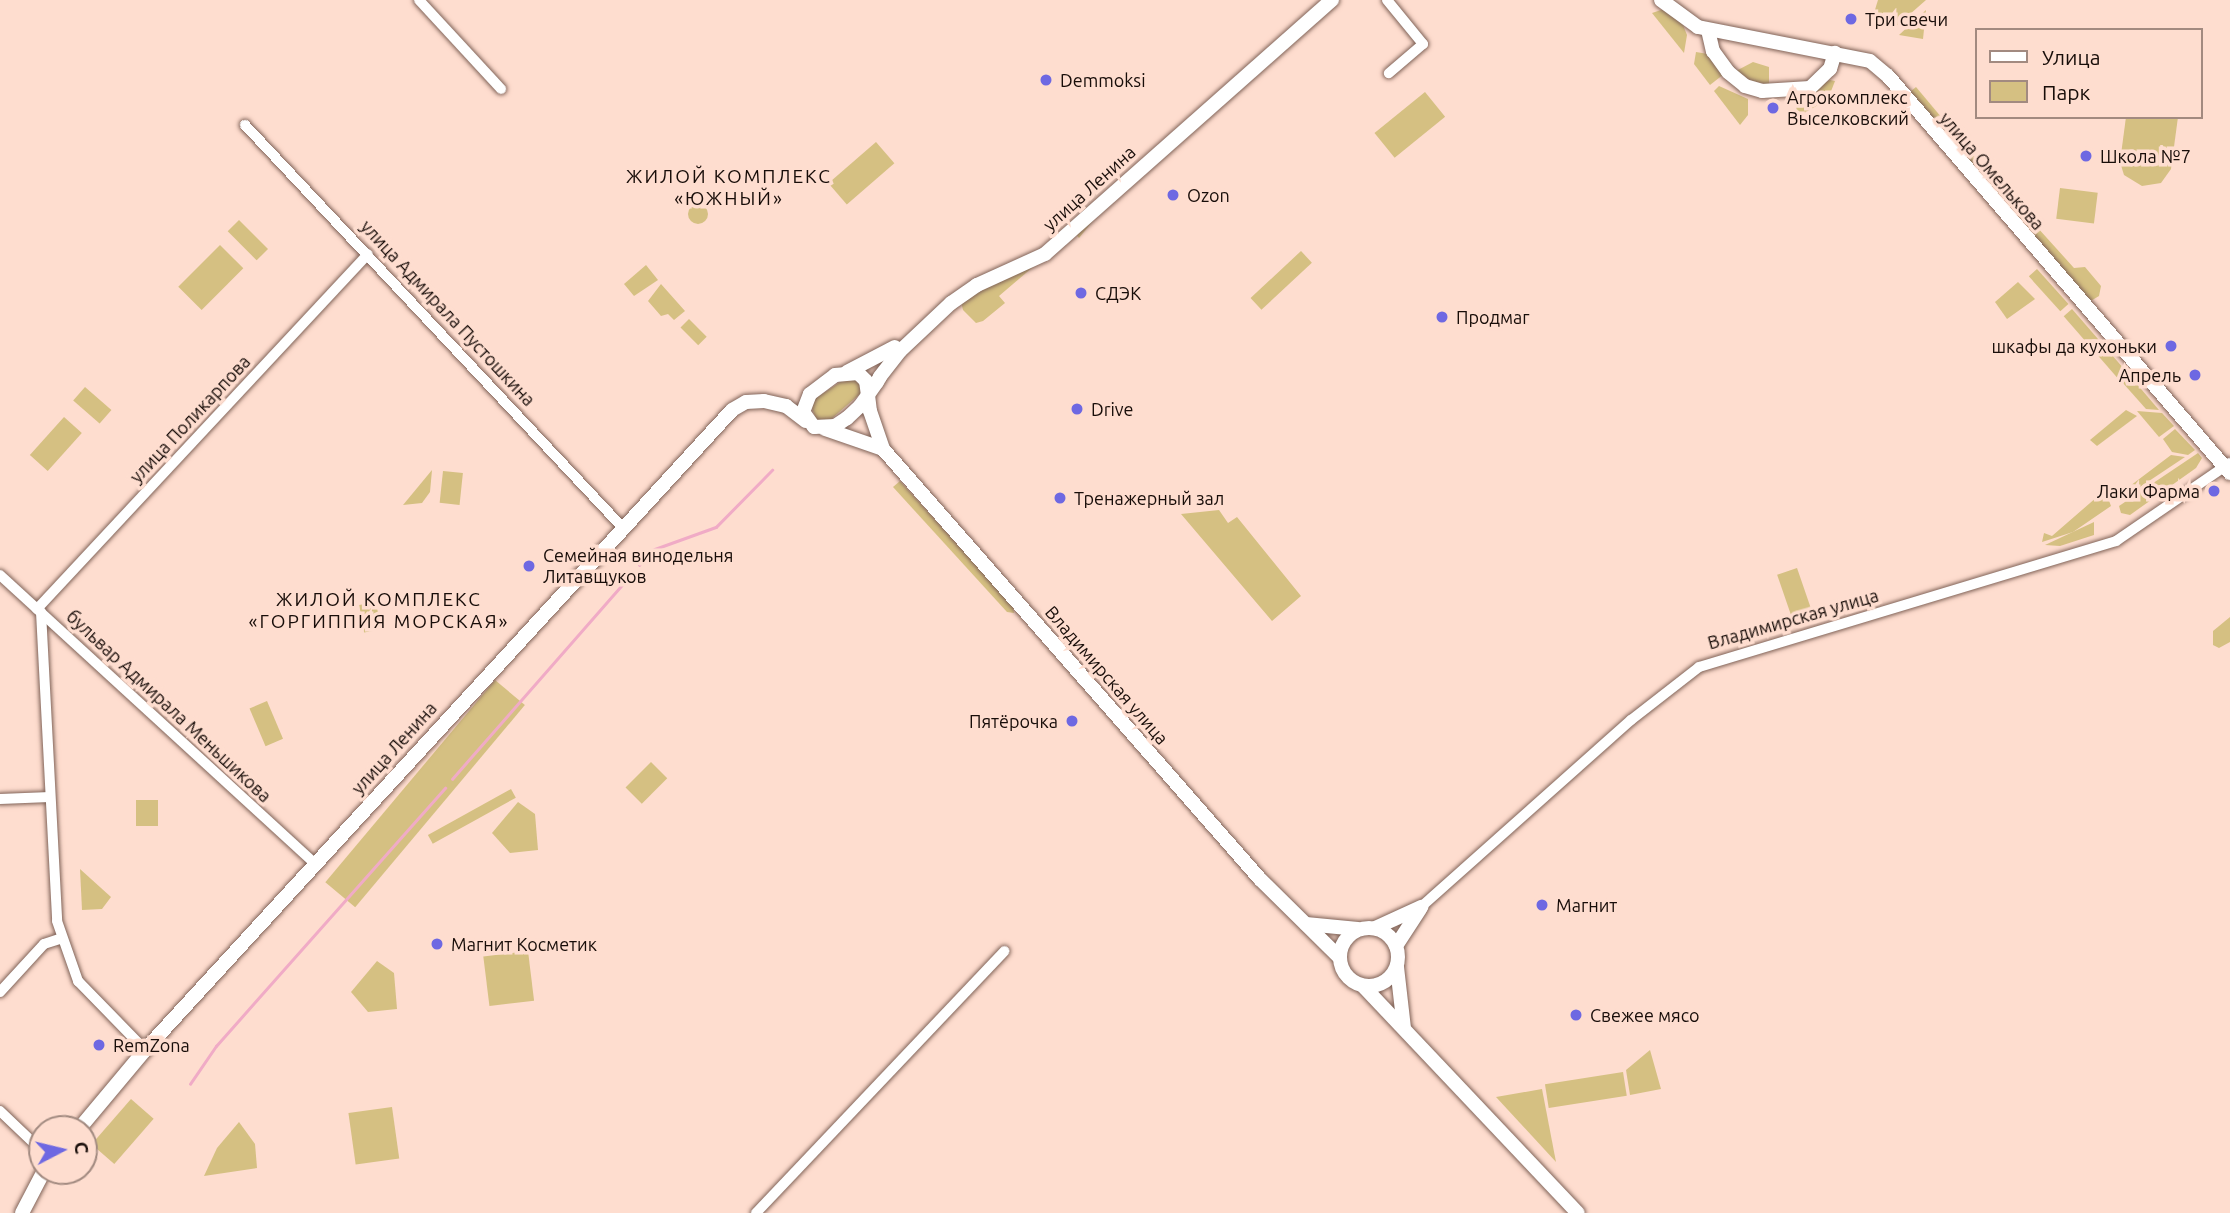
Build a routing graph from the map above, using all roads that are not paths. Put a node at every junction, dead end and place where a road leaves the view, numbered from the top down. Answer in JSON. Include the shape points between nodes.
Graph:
{"nodes":[{"id":1,"x":419,"y":0,"type":"edge"},
{"id":2,"x":1318,"y":0,"type":"edge"},
{"id":3,"x":1332,"y":0,"type":"edge"},
{"id":4,"x":1387,"y":0,"type":"edge"},
{"id":5,"x":1661,"y":0,"type":"edge"},
{"id":6,"x":1708,"y":30,"type":"junction"},
{"id":7,"x":1835,"y":53,"type":"junction"},
{"id":8,"x":1389,"y":73,"type":"dead end"},
{"id":9,"x":501,"y":89,"type":"dead end"},
{"id":10,"x":245,"y":125,"type":"dead end"},
{"id":11,"x":368,"y":254,"type":"junction"},
{"id":12,"x":847,"y":372,"type":"junction"},
{"id":13,"x":810,"y":394,"type":"junction"},
{"id":14,"x":868,"y":395,"type":"junction"},
{"id":15,"x":786,"y":406,"type":"junction"},
{"id":16,"x":806,"y":421,"type":"junction"},
{"id":17,"x":825,"y":429,"type":"junction"},
{"id":18,"x":883,"y":449,"type":"junction"},
{"id":19,"x":2228,"y":467,"type":"edge"},
{"id":20,"x":623,"y":528,"type":"junction"},
{"id":21,"x":0,"y":575,"type":"edge"},
{"id":22,"x":39,"y":610,"type":"junction"},
{"id":23,"x":50,"y":797,"type":"junction"},
{"id":24,"x":0,"y":799,"type":"edge"},
{"id":25,"x":315,"y":863,"type":"junction"},
{"id":26,"x":1421,"y":908,"type":"junction"},
{"id":27,"x":1304,"y":923,"type":"junction"},
{"id":28,"x":1376,"y":928,"type":"junction"},
{"id":29,"x":1360,"y":929,"type":"junction"},
{"id":30,"x":62,"y":938,"type":"junction"},
{"id":31,"x":1396,"y":946,"type":"junction"},
{"id":32,"x":1005,"y":951,"type":"dead end"},
{"id":33,"x":1339,"y":957,"type":"junction"},
{"id":34,"x":1397,"y":967,"type":"junction"},
{"id":35,"x":1364,"y":987,"type":"junction"},
{"id":36,"x":0,"y":992,"type":"edge"},
{"id":37,"x":1404,"y":1027,"type":"junction"},
{"id":38,"x":145,"y":1050,"type":"junction"},
{"id":39,"x":0,"y":1111,"type":"edge"},
{"id":40,"x":91,"y":1115,"type":"edge"},
{"id":41,"x":28,"y":1138,"type":"edge"},
{"id":42,"x":37,"y":1185,"type":"edge"},
{"id":43,"x":22,"y":1213,"type":"edge"},
{"id":44,"x":756,"y":1213,"type":"edge"},
{"id":45,"x":1577,"y":1213,"type":"edge"}],
"edges":[{"from":1,"to":9,"type":"street"},
{"from":2,"to":12,"type":"street","name":"улица Ленина","via":[[1041,251],[958,293],[886,356]]},
{"from":3,"to":14,"type":"street","name":"улица Ленина","via":[[1045,254],[976,285],[951,303],[900,351]]},
{"from":4,"to":8,"type":"street","via":[[1423,44]]},
{"from":5,"to":6,"type":"street","name":"улица Омелькова"},
{"from":6,"to":7,"type":"street","name":"улица Омелькова"},
{"from":6,"to":7,"type":"street","via":[[1713,51],[1728,72],[1745,86],[1762,91],[1810,88],[1830,69]]},
{"from":7,"to":19,"type":"street","name":"улица Омелькова","via":[[1870,61],[1888,76]]},
{"from":10,"to":11,"type":"street","name":"улица Адмирала Пустошкина"},
{"from":11,"to":20,"type":"street","name":"улица Адмирала Пустошкина"},
{"from":11,"to":22,"type":"street","name":"улица Поликарпова"},
{"from":12,"to":13,"type":"street"},
{"from":12,"to":14,"type":"street","name":"Владимирская улица","via":[[866,381]]},
{"from":13,"to":15,"type":"street"},
{"from":13,"to":16,"type":"street","via":[[803,412]]},
{"from":14,"to":17,"type":"street","via":[[847,418]]},
{"from":14,"to":18,"type":"street","name":"Владимирская улица"},
{"from":15,"to":16,"type":"street","name":"Владимирская улица"},
{"from":15,"to":20,"type":"street","name":"улица Ленина","via":[[746,402],[732,410]]},
{"from":16,"to":17,"type":"street","name":"Владимирская улица"},
{"from":17,"to":18,"type":"street","name":"Владимирская улица"},
{"from":18,"to":27,"type":"street","name":"Владимирская улица"},
{"from":19,"to":26,"type":"street","name":"Владимирская улица","via":[[2116,541],[1689,672]]},
{"from":20,"to":25,"type":"street","name":"улица Ленина"},
{"from":21,"to":22,"type":"street","name":"бульвар Адмирала Меньшикова"},
{"from":22,"to":23,"type":"street"},
{"from":22,"to":25,"type":"street","name":"бульвар Адмирала Меньшикова"},
{"from":23,"to":24,"type":"street"},
{"from":23,"to":30,"type":"street"},
{"from":25,"to":38,"type":"street","name":"улица Ленина"},
{"from":26,"to":28,"type":"street","name":"Владимирская улица"},
{"from":26,"to":31,"type":"street","name":"Владимирская улица"},
{"from":27,"to":29,"type":"street"},
{"from":27,"to":33,"type":"street","name":"Владимирская улица"},
{"from":28,"to":29,"type":"street"},
{"from":28,"to":31,"type":"street"},
{"from":29,"to":33,"type":"street","via":[[1343,943]]},
{"from":30,"to":36,"type":"street","via":[[44,944]]},
{"from":30,"to":38,"type":"street","via":[[78,981]]},
{"from":31,"to":34,"type":"street"},
{"from":32,"to":44,"type":"street"},
{"from":33,"to":35,"type":"street","via":[[1346,976]]},
{"from":34,"to":35,"type":"street","via":[[1378,986]]},
{"from":34,"to":37,"type":"street"},
{"from":35,"to":37,"type":"street"},
{"from":37,"to":45,"type":"street"},
{"from":38,"to":40,"type":"street","name":"улица Ленина"},
{"from":39,"to":41,"type":"street"},
{"from":42,"to":43,"type":"street"}]}
